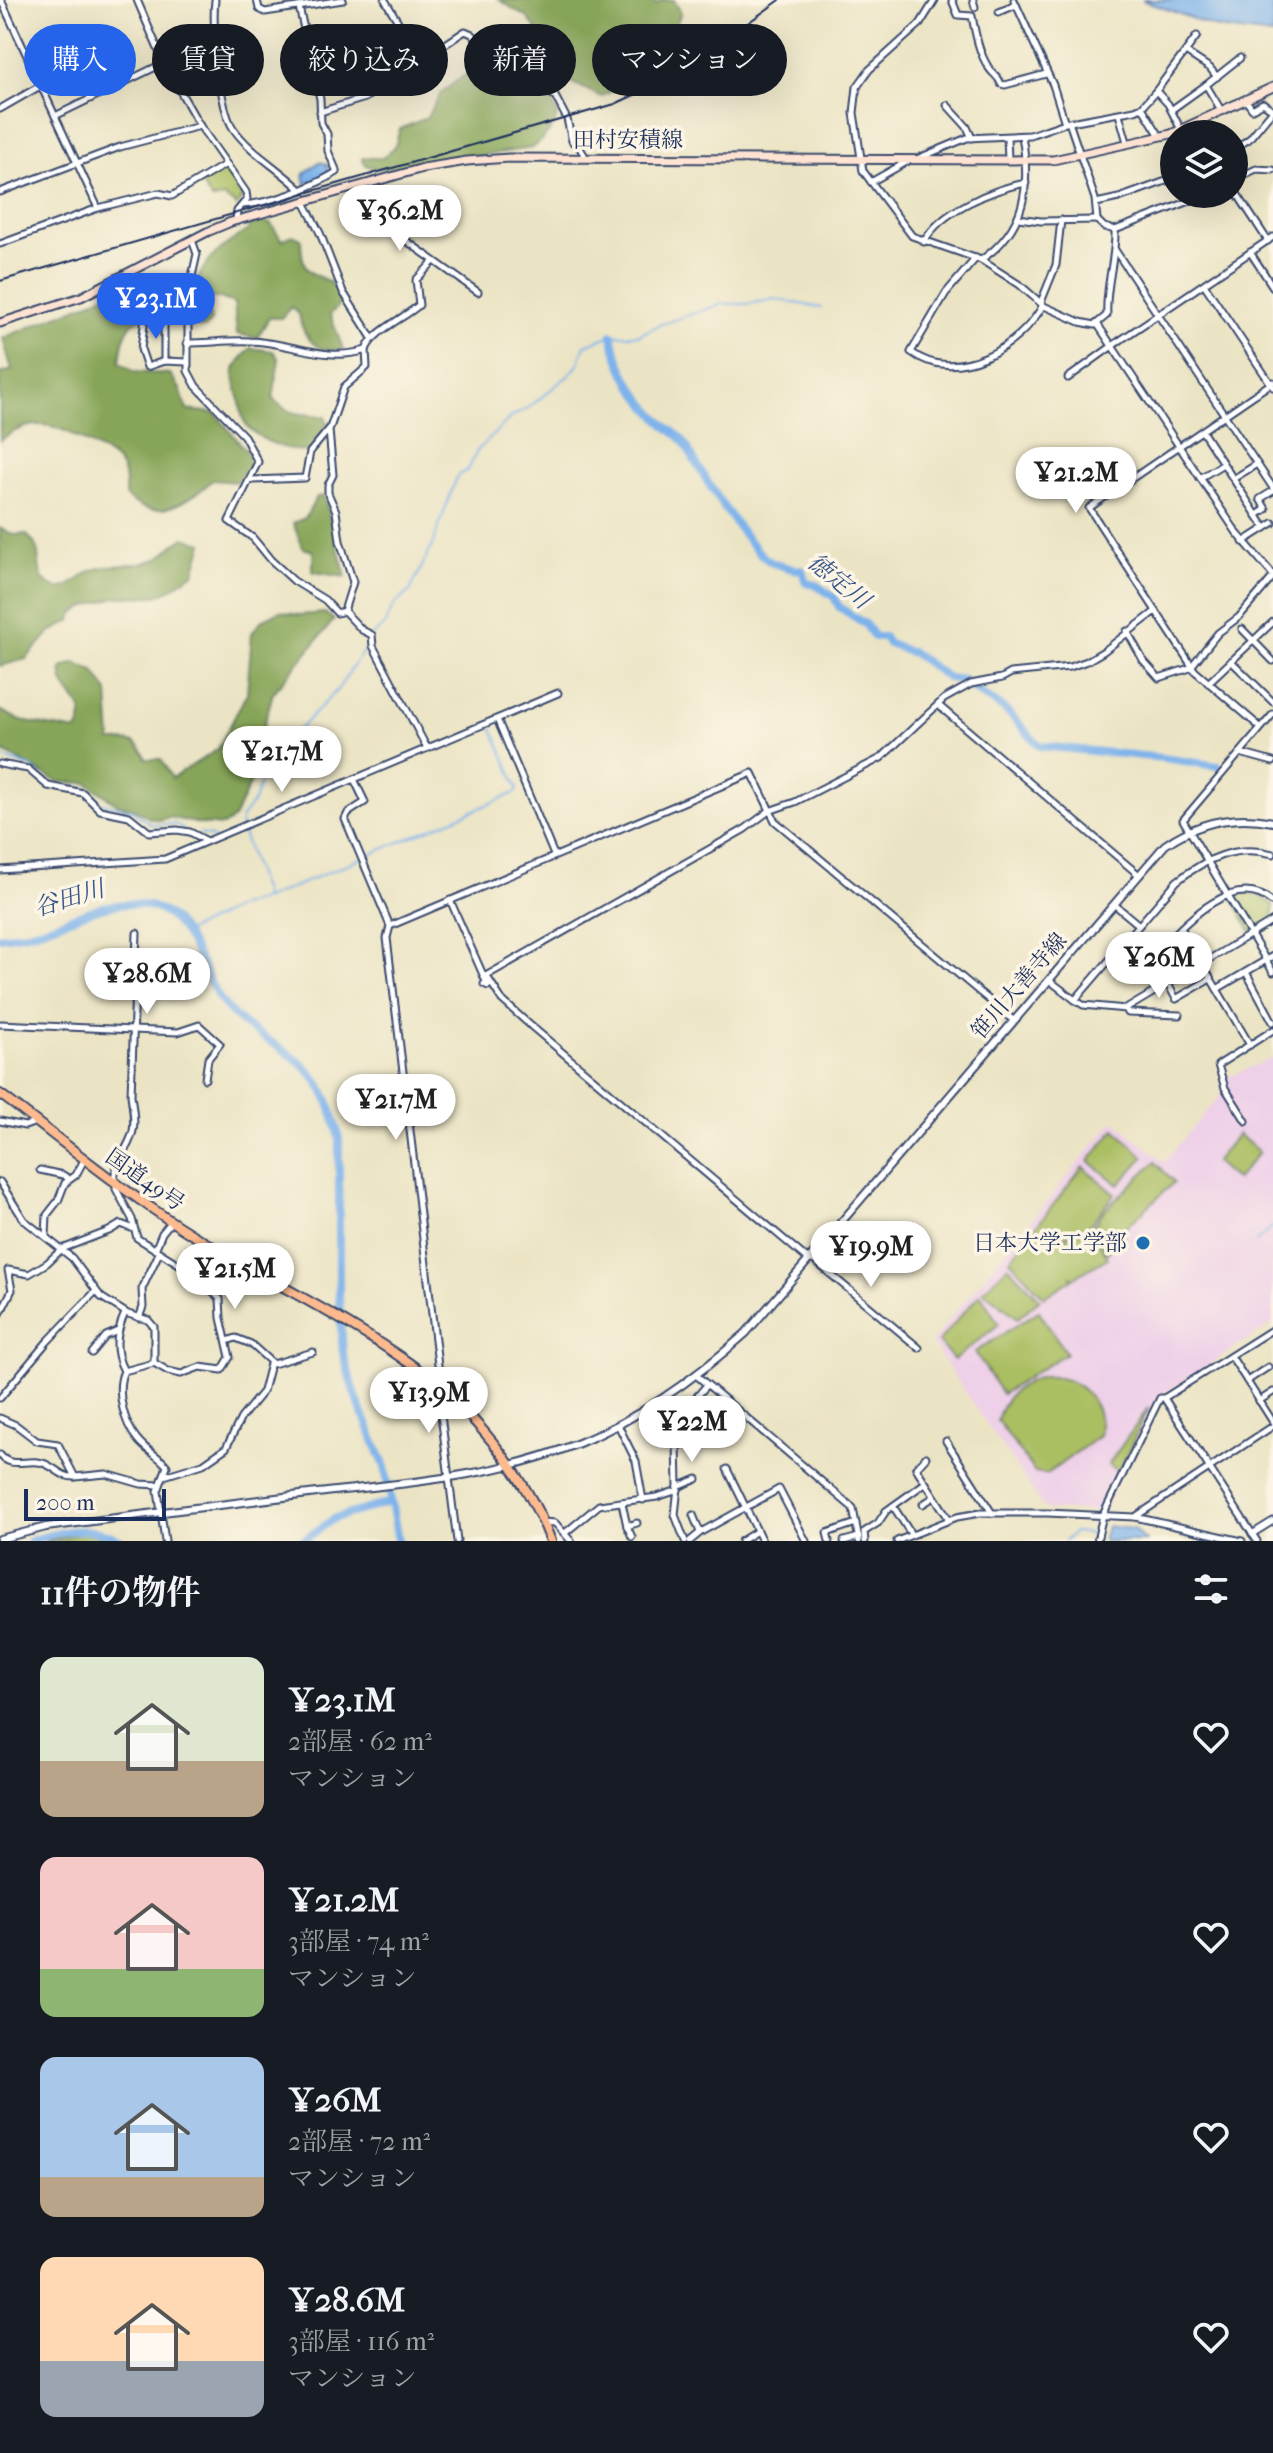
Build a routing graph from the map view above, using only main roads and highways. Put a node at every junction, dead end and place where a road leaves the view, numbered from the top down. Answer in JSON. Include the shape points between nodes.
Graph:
{"nodes":[{"id":1,"x":1273,"y":87,"type":"edge"},
{"id":2,"x":1203,"y":120,"type":"edge"},
{"id":3,"x":1160,"y":136,"type":"edge"},
{"id":4,"x":0,"y":323,"type":"edge"},
{"id":5,"x":0,"y":1094,"type":"edge"},
{"id":6,"x":551,"y":1541,"type":"edge"}],
"edges":[{"from":1,"to":2,"type":"main road","name":"田村安積線"},
{"from":3,"to":4,"type":"main road","name":"田村安積線","via":[[1053,160],[586,158],[467,161],[423,168],[236,221],[81,297]]},
{"from":5,"to":6,"type":"highway","name":"国道49号","via":[[171,1221],[411,1364],[484,1433],[510,1466]]}]}
